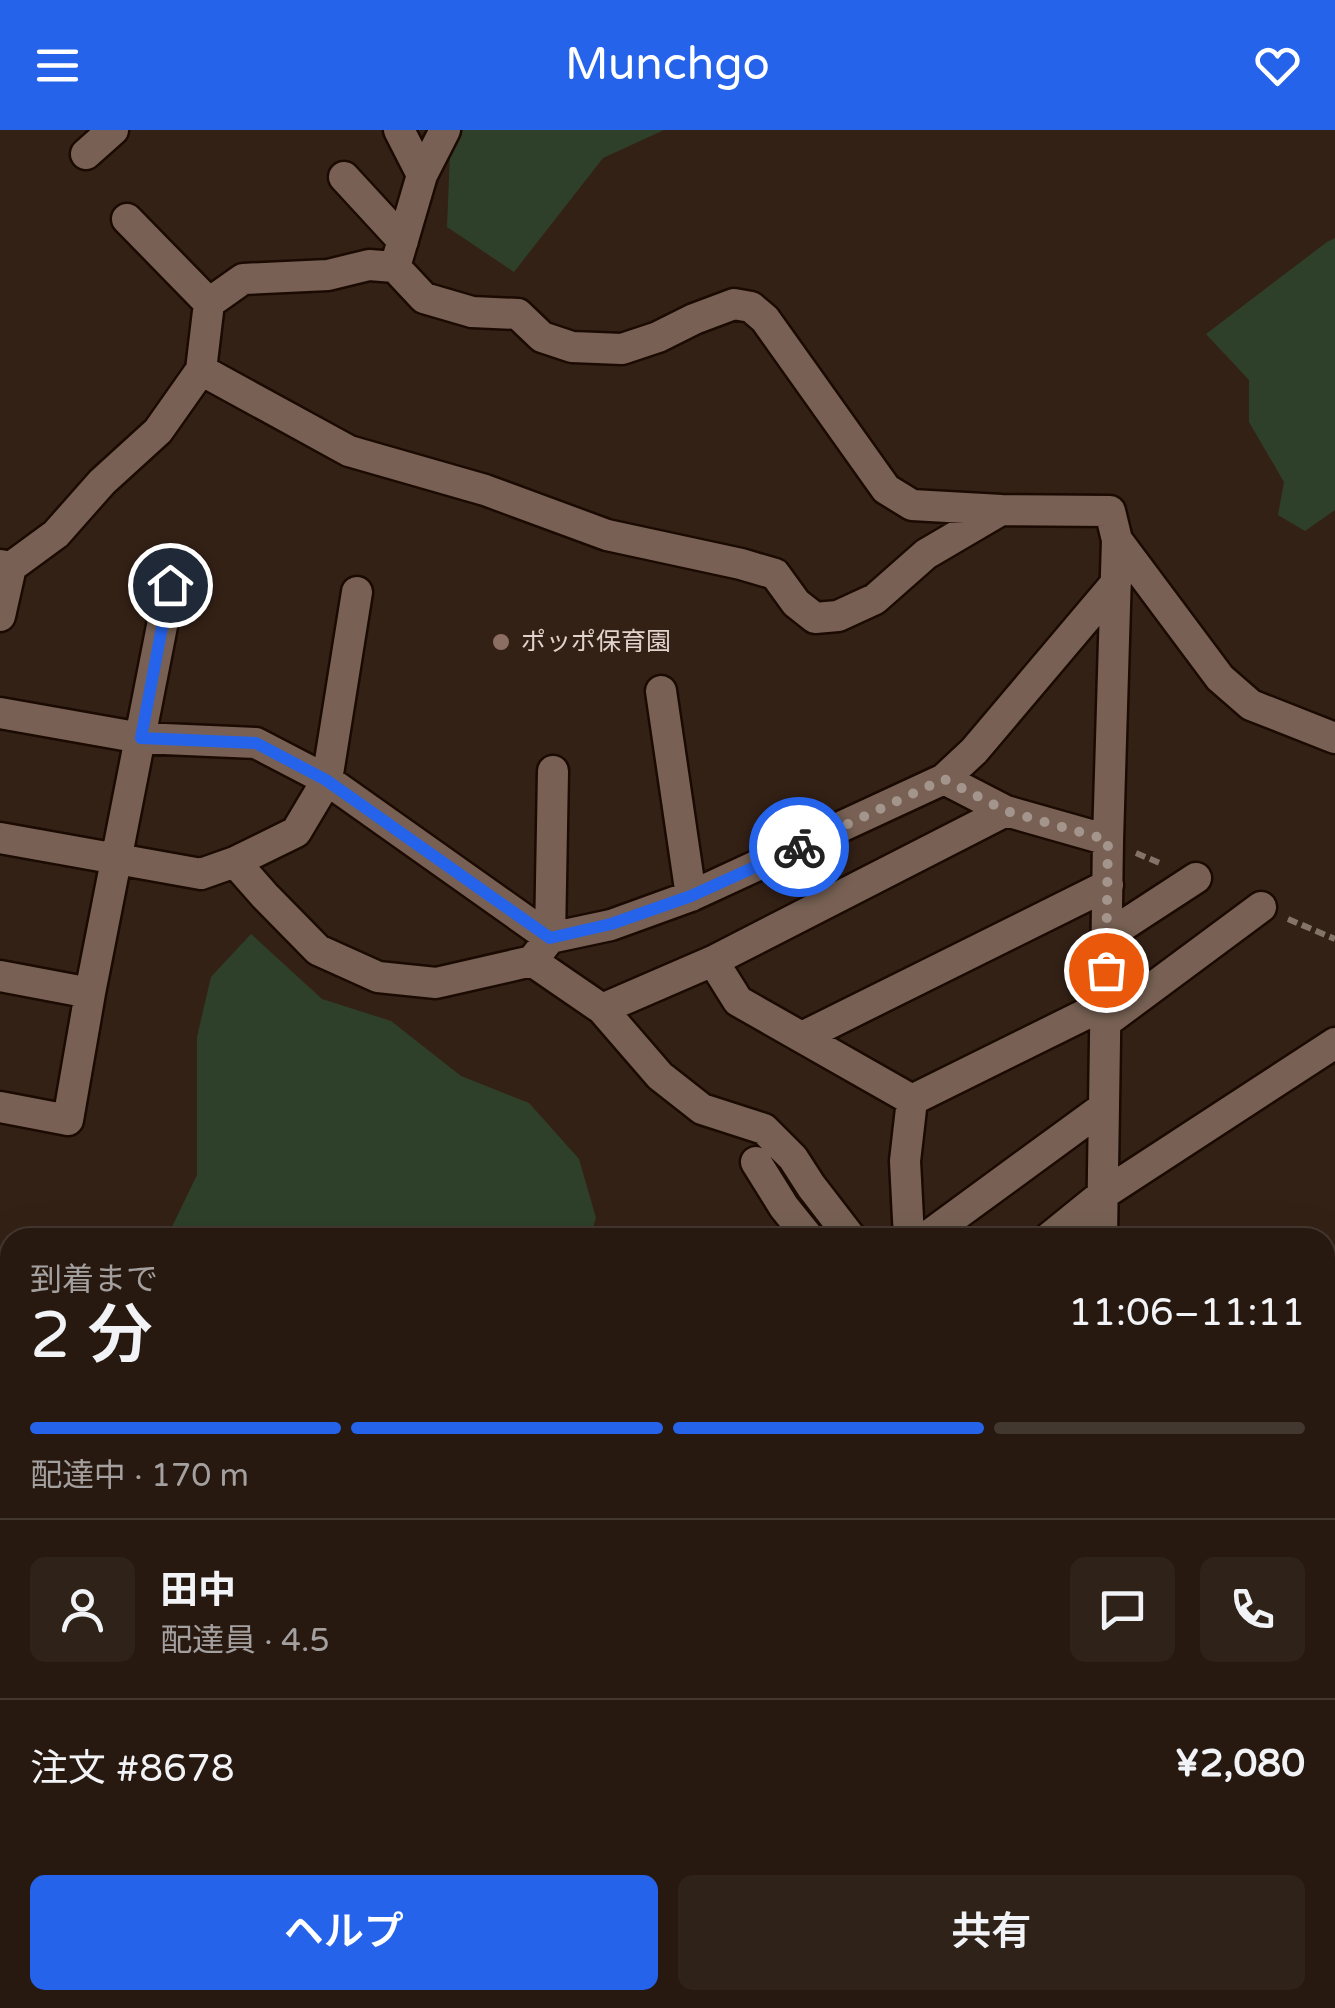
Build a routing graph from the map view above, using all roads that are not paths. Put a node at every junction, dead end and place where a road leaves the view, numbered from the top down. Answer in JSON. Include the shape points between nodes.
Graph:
{"nodes":[{"id":1,"x":113,"y":130,"type":"edge"},
{"id":2,"x":398,"y":130,"type":"edge"},
{"id":3,"x":445,"y":130,"type":"edge"},
{"id":4,"x":86,"y":154,"type":"dead end"},
{"id":5,"x":422,"y":175,"type":"junction"},
{"id":6,"x":344,"y":176,"type":"dead end"},
{"id":7,"x":127,"y":220,"type":"dead end"},
{"id":8,"x":399,"y":254,"type":"junction"},
{"id":9,"x":210,"y":302,"type":"junction"},
{"id":10,"x":200,"y":370,"type":"junction"},
{"id":11,"x":1000,"y":510,"type":"junction"},
{"id":12,"x":1117,"y":540,"type":"junction"},
{"id":13,"x":5,"y":566,"type":"edge"},
{"id":14,"x":1116,"y":583,"type":"junction"},
{"id":15,"x":170,"y":585,"type":"dead end"},
{"id":16,"x":357,"y":592,"type":"dead end"},
{"id":17,"x":0,"y":616,"type":"edge"},
{"id":18,"x":661,"y":691,"type":"dead end"},
{"id":19,"x":0,"y":713,"type":"edge"},
{"id":20,"x":141,"y":738,"type":"junction"},
{"id":21,"x":1335,"y":738,"type":"edge"},
{"id":22,"x":553,"y":771,"type":"dead end"},
{"id":23,"x":944,"y":779,"type":"junction"},
{"id":24,"x":326,"y":780,"type":"junction"},
{"id":25,"x":1006,"y":811,"type":"junction"},
{"id":26,"x":0,"y":838,"type":"edge"},
{"id":27,"x":1108,"y":840,"type":"junction"},
{"id":28,"x":117,"y":858,"type":"junction"},
{"id":29,"x":236,"y":862,"type":"junction"},
{"id":30,"x":1196,"y":878,"type":"dead end"},
{"id":31,"x":1108,"y":885,"type":"junction"},
{"id":32,"x":691,"y":896,"type":"junction"},
{"id":33,"x":1261,"y":907,"type":"dead end"},
{"id":34,"x":1107,"y":936,"type":"junction"},
{"id":35,"x":542,"y":950,"type":"junction"},
{"id":36,"x":713,"y":961,"type":"junction"},
{"id":37,"x":0,"y":976,"type":"edge"},
{"id":38,"x":90,"y":993,"type":"junction"},
{"id":39,"x":602,"y":1009,"type":"junction"},
{"id":40,"x":1106,"y":1013,"type":"junction"},
{"id":41,"x":802,"y":1037,"type":"junction"},
{"id":42,"x":1335,"y":1043,"type":"edge"},
{"id":43,"x":912,"y":1100,"type":"junction"},
{"id":44,"x":0,"y":1107,"type":"edge"},
{"id":45,"x":1104,"y":1107,"type":"junction"},
{"id":46,"x":756,"y":1162,"type":"dead end"},
{"id":47,"x":1102,"y":1195,"type":"junction"},
{"id":48,"x":800,"y":1228,"type":"edge"},
{"id":49,"x":844,"y":1228,"type":"edge"},
{"id":50,"x":908,"y":1228,"type":"edge"},
{"id":51,"x":939,"y":1228,"type":"edge"},
{"id":52,"x":1061,"y":1228,"type":"edge"},
{"id":53,"x":1102,"y":1228,"type":"edge"}],
"edges":[{"from":1,"to":4,"type":"street"},
{"from":2,"to":5,"type":"street"},
{"from":3,"to":5,"type":"street"},
{"from":5,"to":8,"type":"street"},
{"from":6,"to":8,"type":"street"},
{"from":7,"to":9,"type":"street"},
{"from":8,"to":9,"type":"street","via":[[328,275],[243,279]]},
{"from":8,"to":11,"type":"street","via":[[424,298],[472,312],[518,314],[542,337],[572,347],[622,349],[734,304],[751,307],[886,489],[912,504]]},
{"from":9,"to":10,"type":"street"},
{"from":10,"to":11,"type":"street","via":[[349,451],[486,490],[608,535],[775,574],[815,618],[838,616],[875,599],[926,554]]},
{"from":10,"to":13,"type":"street","via":[[158,432],[56,534]]},
{"from":11,"to":12,"type":"street","via":[[1110,511]]},
{"from":12,"to":14,"type":"street"},
{"from":12,"to":21,"type":"street","via":[[1220,678],[1251,704]]},
{"from":13,"to":17,"type":"street"},
{"from":14,"to":23,"type":"street"},
{"from":14,"to":27,"type":"street"},
{"from":15,"to":20,"type":"street"},
{"from":16,"to":24,"type":"street"},
{"from":18,"to":32,"type":"street"},
{"from":19,"to":20,"type":"street"},
{"from":20,"to":24,"type":"street","via":[[256,743]]},
{"from":20,"to":28,"type":"street"},
{"from":22,"to":35,"type":"street"},
{"from":23,"to":25,"type":"street"},
{"from":23,"to":32,"type":"street"},
{"from":24,"to":29,"type":"street","via":[[296,832]]},
{"from":24,"to":35,"type":"street"},
{"from":25,"to":27,"type":"street"},
{"from":25,"to":36,"type":"street"},
{"from":26,"to":28,"type":"street"},
{"from":27,"to":31,"type":"street"},
{"from":28,"to":29,"type":"street","via":[[201,874]]},
{"from":28,"to":38,"type":"street"},
{"from":29,"to":35,"type":"street","via":[[318,950],[378,977],[436,983]]},
{"from":30,"to":34,"type":"street"},
{"from":31,"to":34,"type":"street"},
{"from":31,"to":41,"type":"street"},
{"from":32,"to":35,"type":"street"},
{"from":33,"to":40,"type":"street"},
{"from":34,"to":40,"type":"street"},
{"from":35,"to":39,"type":"street"},
{"from":36,"to":39,"type":"street"},
{"from":36,"to":41,"type":"street","via":[[738,1000]]},
{"from":37,"to":38,"type":"street"},
{"from":38,"to":44,"type":"street","via":[[68,1120]]},
{"from":39,"to":49,"type":"street","via":[[660,1076],[702,1109],[764,1130]]},
{"from":40,"to":43,"type":"street"},
{"from":40,"to":45,"type":"street"},
{"from":41,"to":43,"type":"street"},
{"from":42,"to":47,"type":"street"},
{"from":43,"to":50,"type":"street","via":[[904,1162]]},
{"from":45,"to":47,"type":"street"},
{"from":45,"to":51,"type":"street"},
{"from":46,"to":48,"type":"street"},
{"from":47,"to":52,"type":"street"},
{"from":47,"to":53,"type":"street"}]}
